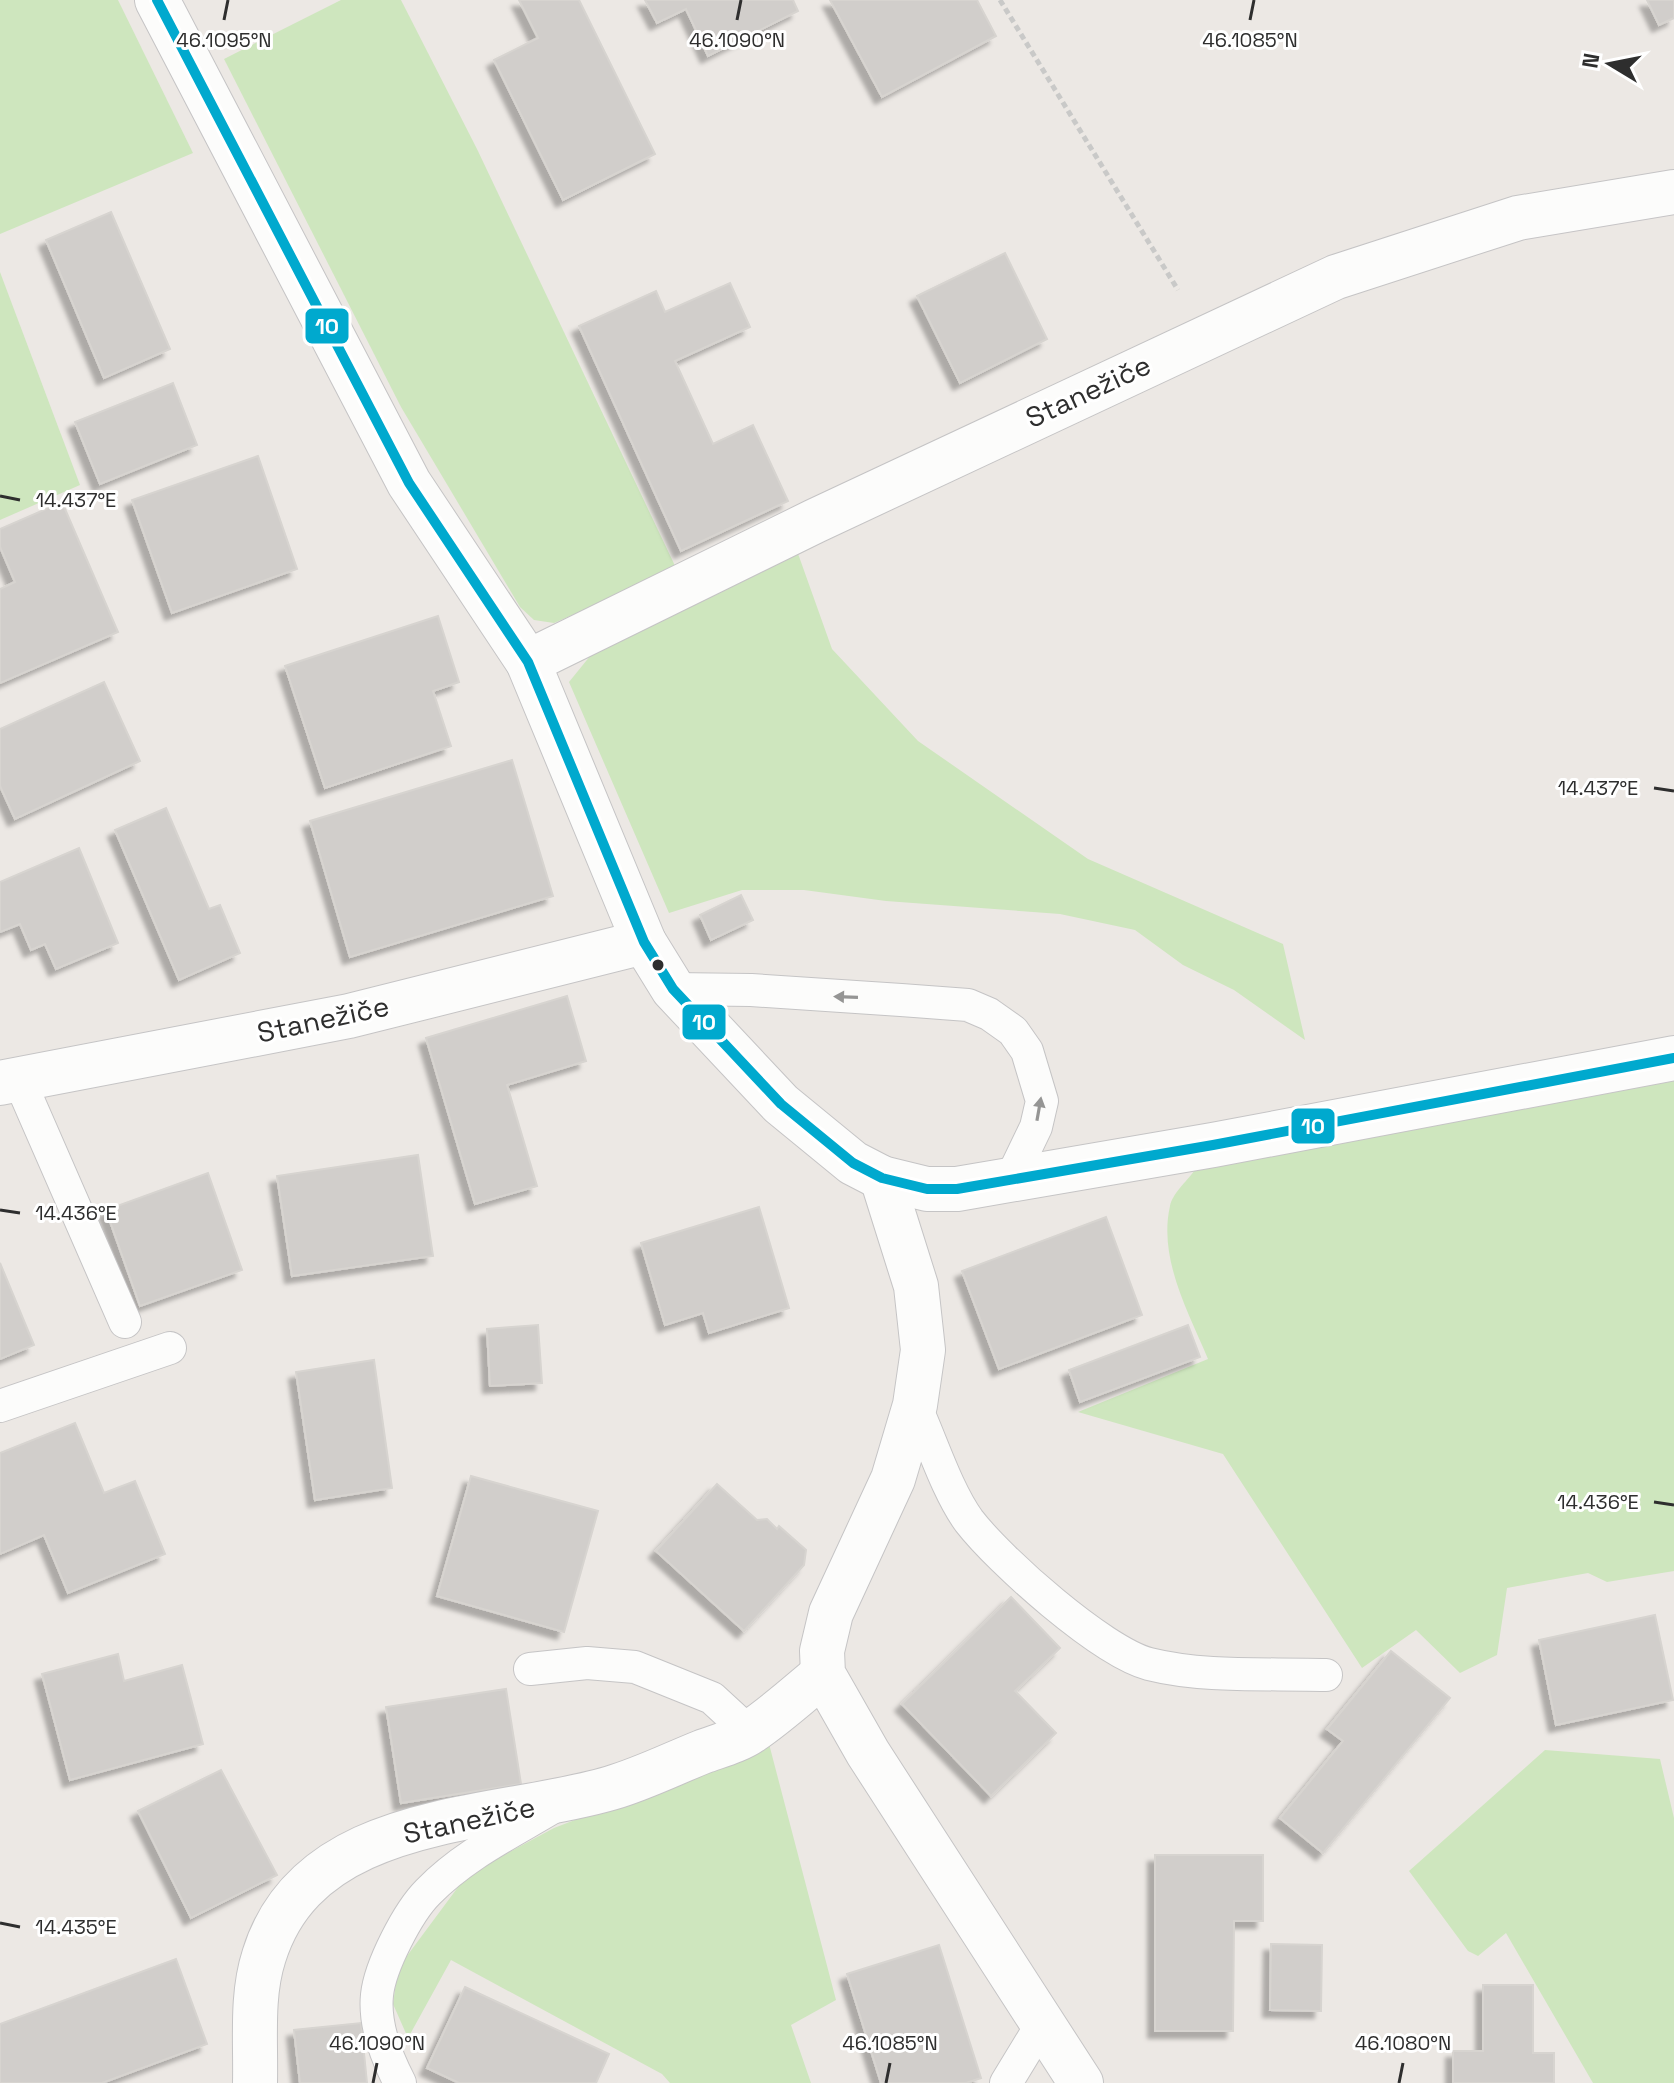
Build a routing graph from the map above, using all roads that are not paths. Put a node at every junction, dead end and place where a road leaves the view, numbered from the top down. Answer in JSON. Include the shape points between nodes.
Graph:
{"nodes":[{"id":1,"x":157,"y":0,"type":"edge"},
{"id":2,"x":1674,"y":192,"type":"edge"},
{"id":3,"x":528,"y":662,"type":"junction"},
{"id":4,"x":644,"y":942,"type":"junction"},
{"id":5,"x":673,"y":989,"type":"junction"},
{"id":6,"x":1674,"y":1058,"type":"edge"},
{"id":7,"x":9,"y":1080,"type":"edge"},
{"id":8,"x":882,"y":1178,"type":"junction"},
{"id":9,"x":1010,"y":1181,"type":"junction"},
{"id":10,"x":125,"y":1322,"type":"dead end"},
{"id":11,"x":170,"y":1348,"type":"dead end"},
{"id":12,"x":915,"y":1405,"type":"junction"},
{"id":13,"x":0,"y":1406,"type":"edge"},
{"id":14,"x":530,"y":1669,"type":"dead end"},
{"id":15,"x":823,"y":1674,"type":"junction"},
{"id":16,"x":1326,"y":1675,"type":"dead end"},
{"id":17,"x":750,"y":1733,"type":"junction"},
{"id":18,"x":566,"y":1799,"type":"junction"},
{"id":19,"x":1042,"y":2024,"type":"junction"},
{"id":20,"x":255,"y":2083,"type":"edge"},
{"id":21,"x":400,"y":2083,"type":"edge"},
{"id":22,"x":1006,"y":2083,"type":"edge"},
{"id":23,"x":1081,"y":2083,"type":"edge"}],
"edges":[{"from":1,"to":3,"type":"street","via":[[409,483]]},
{"from":2,"to":3,"type":"street","name":"Stanežiče","via":[[1518,218],[1336,277]]},
{"from":3,"to":4,"type":"street"},
{"from":4,"to":5,"type":"street"},
{"from":4,"to":7,"type":"street","name":"Stanežiče","via":[[349,1016]]},
{"from":5,"to":8,"type":"street","via":[[781,1104],[853,1163]]},
{"from":9,"to":5,"type":"lane","one_way":true,"via":[[1036,1127],[1042,1101],[1027,1051],[1013,1031],[989,1014],[968,1005]]},
{"from":6,"to":9,"type":"street"},
{"from":7,"to":10,"type":"lane"},
{"from":8,"to":9,"type":"street","via":[[927,1189]]},
{"from":8,"to":12,"type":"street","via":[[916,1286],[923,1350]]},
{"from":11,"to":13,"type":"lane"},
{"from":12,"to":15,"type":"street","via":[[893,1479],[831,1613]]},
{"from":12,"to":16,"type":"lane","via":[[968,1520],[1027,1583],[1103,1639],[1146,1663],[1186,1670]]},
{"from":14,"to":17,"type":"lane","via":[[587,1663],[635,1667],[712,1698]]},
{"from":15,"to":17,"type":"street","name":"Stanežiče"},
{"from":15,"to":19,"type":"street"},
{"from":17,"to":18,"type":"street","name":"Stanežiče","via":[[613,1788]]},
{"from":18,"to":20,"type":"street","name":"Stanežiče","via":[[393,1835],[333,1863],[303,1888],[277,1924],[264,1956],[256,1991]]},
{"from":18,"to":21,"type":"lane","via":[[470,1856],[426,1893],[394,1944],[377,1996],[386,2056]]},
{"from":19,"to":22,"type":"lane"},
{"from":19,"to":23,"type":"street"}]}
